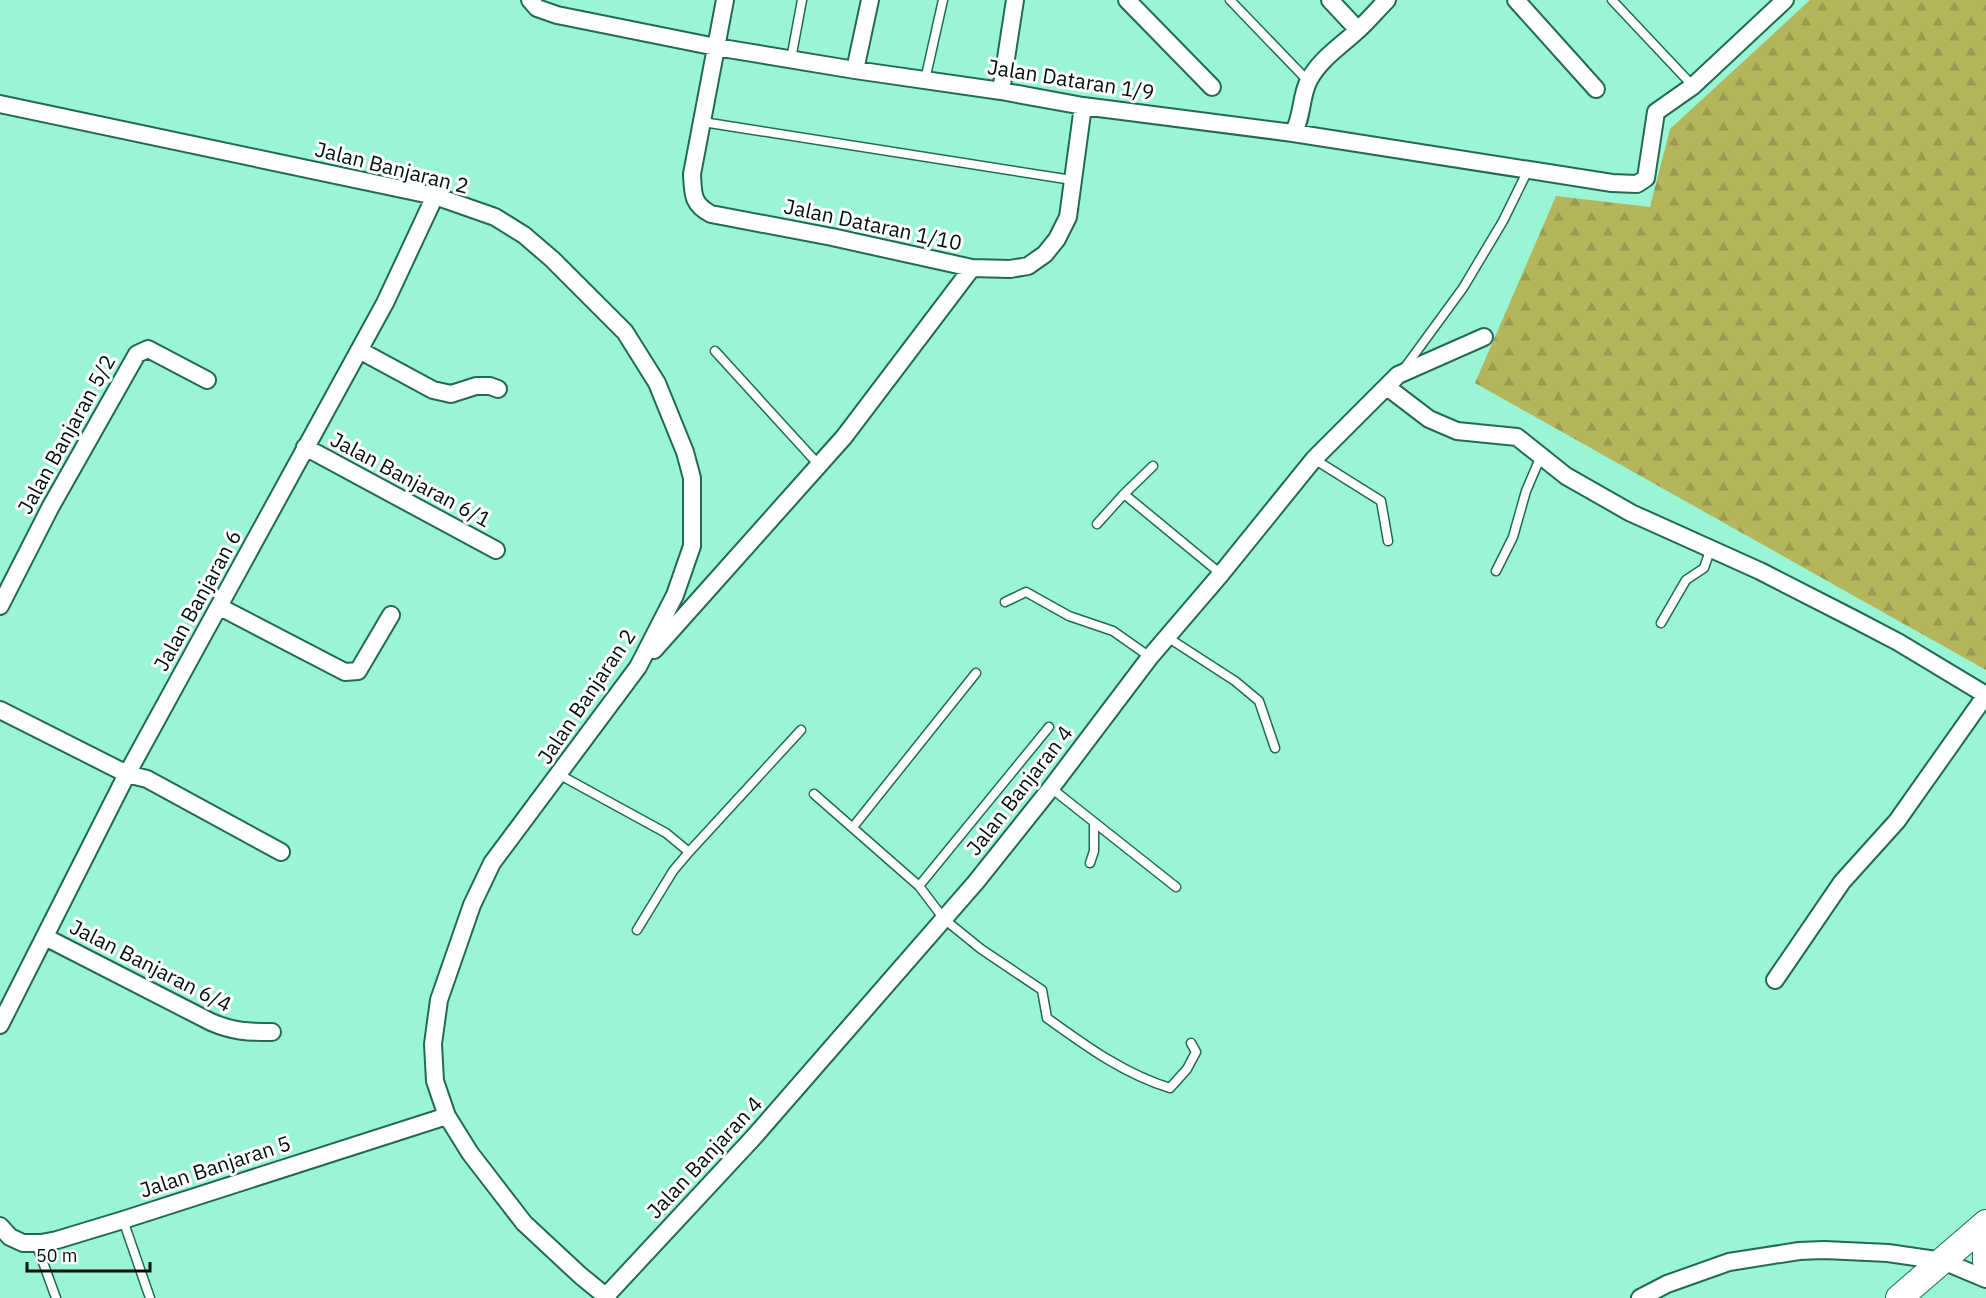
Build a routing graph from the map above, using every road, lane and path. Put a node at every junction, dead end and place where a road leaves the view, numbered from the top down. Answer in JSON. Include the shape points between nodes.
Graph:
{"nodes":[{"id":1,"x":530,"y":0,"type":"edge"},
{"id":2,"x":725,"y":0,"type":"edge"},
{"id":3,"x":802,"y":0,"type":"edge"},
{"id":4,"x":870,"y":0,"type":"edge"},
{"id":5,"x":942,"y":0,"type":"edge"},
{"id":6,"x":1015,"y":0,"type":"edge"},
{"id":7,"x":1127,"y":0,"type":"edge"},
{"id":8,"x":1230,"y":0,"type":"edge"},
{"id":9,"x":1330,"y":0,"type":"edge"},
{"id":10,"x":1387,"y":0,"type":"edge"},
{"id":11,"x":1516,"y":0,"type":"edge"},
{"id":12,"x":1612,"y":0,"type":"edge"},
{"id":13,"x":1785,"y":0,"type":"edge"},
{"id":14,"x":1358,"y":30,"type":"junction"},
{"id":15,"x":716,"y":47,"type":"junction"},
{"id":16,"x":791,"y":59,"type":"junction"},
{"id":17,"x":855,"y":70,"type":"junction"},
{"id":18,"x":925,"y":80,"type":"junction"},
{"id":19,"x":1308,"y":81,"type":"junction"},
{"id":20,"x":1693,"y":86,"type":"junction"},
{"id":21,"x":1212,"y":87,"type":"dead end"},
{"id":22,"x":1596,"y":89,"type":"dead end"},
{"id":23,"x":1001,"y":91,"type":"junction"},
{"id":24,"x":0,"y":104,"type":"edge"},
{"id":25,"x":1083,"y":106,"type":"junction"},
{"id":26,"x":703,"y":122,"type":"junction"},
{"id":27,"x":1293,"y":133,"type":"junction"},
{"id":28,"x":1528,"y":170,"type":"junction"},
{"id":29,"x":1072,"y":180,"type":"junction"},
{"id":30,"x":435,"y":196,"type":"junction"},
{"id":31,"x":972,"y":268,"type":"junction"},
{"id":32,"x":1484,"y":338,"type":"dead end"},
{"id":33,"x":359,"y":350,"type":"junction"},
{"id":34,"x":715,"y":351,"type":"dead end"},
{"id":35,"x":207,"y":380,"type":"dead end"},
{"id":36,"x":1393,"y":381,"type":"junction"},
{"id":37,"x":498,"y":389,"type":"dead end"},
{"id":38,"x":305,"y":447,"type":"junction"},
{"id":39,"x":1541,"y":456,"type":"junction"},
{"id":40,"x":1314,"y":459,"type":"junction"},
{"id":41,"x":818,"y":464,"type":"junction"},
{"id":42,"x":1153,"y":466,"type":"dead end"},
{"id":43,"x":1124,"y":494,"type":"junction"},
{"id":44,"x":1097,"y":524,"type":"dead end"},
{"id":45,"x":1388,"y":541,"type":"dead end"},
{"id":46,"x":1711,"y":548,"type":"junction"},
{"id":47,"x":496,"y":550,"type":"dead end"},
{"id":48,"x":1496,"y":571,"type":"dead end"},
{"id":49,"x":1221,"y":574,"type":"junction"},
{"id":50,"x":1005,"y":602,"type":"dead end"},
{"id":51,"x":0,"y":606,"type":"edge"},
{"id":52,"x":220,"y":607,"type":"junction"},
{"id":53,"x":391,"y":615,"type":"dead end"},
{"id":54,"x":1660,"y":623,"type":"dead end"},
{"id":55,"x":1167,"y":637,"type":"junction"},
{"id":56,"x":1149,"y":657,"type":"junction"},
{"id":57,"x":639,"y":667,"type":"junction"},
{"id":58,"x":976,"y":673,"type":"dead end"},
{"id":59,"x":1986,"y":695,"type":"edge"},
{"id":60,"x":0,"y":710,"type":"edge"},
{"id":61,"x":1049,"y":727,"type":"dead end"},
{"id":62,"x":801,"y":730,"type":"dead end"},
{"id":63,"x":1275,"y":748,"type":"dead end"},
{"id":64,"x":127,"y":774,"type":"junction"},
{"id":65,"x":560,"y":776,"type":"junction"},
{"id":66,"x":1051,"y":788,"type":"junction"},
{"id":67,"x":814,"y":794,"type":"dead end"},
{"id":68,"x":1095,"y":823,"type":"junction"},
{"id":69,"x":853,"y":827,"type":"junction"},
{"id":70,"x":281,"y":852,"type":"dead end"},
{"id":71,"x":689,"y":852,"type":"junction"},
{"id":72,"x":1090,"y":863,"type":"dead end"},
{"id":73,"x":919,"y":886,"type":"junction"},
{"id":74,"x":1176,"y":887,"type":"dead end"},
{"id":75,"x":944,"y":919,"type":"junction"},
{"id":76,"x":637,"y":930,"type":"dead end"},
{"id":77,"x":45,"y":937,"type":"junction"},
{"id":78,"x":1775,"y":980,"type":"dead end"},
{"id":79,"x":0,"y":1025,"type":"edge"},
{"id":80,"x":272,"y":1032,"type":"dead end"},
{"id":81,"x":1191,"y":1043,"type":"dead end"},
{"id":82,"x":447,"y":1116,"type":"junction"},
{"id":83,"x":123,"y":1220,"type":"junction"},
{"id":84,"x":1986,"y":1223,"type":"edge"},
{"id":85,"x":0,"y":1226,"type":"edge"},
{"id":86,"x":36,"y":1243,"type":"junction"},
{"id":87,"x":1986,"y":1243,"type":"edge"},
{"id":88,"x":1943,"y":1261,"type":"junction"},
{"id":89,"x":1986,"y":1261,"type":"edge"},
{"id":90,"x":1986,"y":1279,"type":"edge"},
{"id":91,"x":607,"y":1297,"type":"edge"},
{"id":92,"x":56,"y":1298,"type":"edge"},
{"id":93,"x":150,"y":1298,"type":"edge"},
{"id":94,"x":1640,"y":1298,"type":"edge"},
{"id":95,"x":1899,"y":1298,"type":"edge"}],
"edges":[{"from":1,"to":15,"type":"street","name":"Jalan Dataran 1/9","via":[[537,8],[557,15]]},
{"from":2,"to":15,"type":"street","name":"Jalan Dataran 1/10"},
{"from":3,"to":16,"type":"lane"},
{"from":4,"to":17,"type":"street"},
{"from":5,"to":18,"type":"lane"},
{"from":6,"to":23,"type":"street"},
{"from":7,"to":21,"type":"street"},
{"from":8,"to":19,"type":"lane"},
{"from":9,"to":14,"type":"street"},
{"from":10,"to":14,"type":"street"},
{"from":11,"to":22,"type":"street"},
{"from":12,"to":20,"type":"lane"},
{"from":13,"to":20,"type":"street","name":"Jalan Dataran 1/9"},
{"from":14,"to":19,"type":"street","via":[[1317,67]]},
{"from":15,"to":16,"type":"street","name":"Jalan Dataran 1/9"},
{"from":15,"to":26,"type":"street","name":"Jalan Dataran 1/10"},
{"from":16,"to":17,"type":"street","name":"Jalan Dataran 1/9"},
{"from":17,"to":18,"type":"street","name":"Jalan Dataran 1/9"},
{"from":18,"to":23,"type":"street","name":"Jalan Dataran 1/9"},
{"from":19,"to":27,"type":"street"},
{"from":20,"to":28,"type":"street","name":"Jalan Dataran 1/9","via":[[1656,112],[1646,178],[1637,184]]},
{"from":23,"to":25,"type":"street","name":"Jalan Dataran 1/9"},
{"from":24,"to":30,"type":"street","name":"Jalan Banjaran 2"},
{"from":25,"to":27,"type":"street","name":"Jalan Dataran 1/9"},
{"from":25,"to":29,"type":"street","name":"Jalan Dataran 1/10"},
{"from":26,"to":29,"type":"lane"},
{"from":26,"to":31,"type":"street","name":"Jalan Dataran 1/10","via":[[692,174],[693,195],[699,208],[711,214]]},
{"from":27,"to":28,"type":"street","name":"Jalan Dataran 1/9"},
{"from":28,"to":36,"type":"lane","via":[[1463,288]]},
{"from":29,"to":31,"type":"street","name":"Jalan Dataran 1/10","via":[[1068,217],[1046,254],[1028,266]]},
{"from":30,"to":33,"type":"street","name":"Jalan Banjaran 6"},
{"from":30,"to":57,"type":"street","name":"Jalan Banjaran 2","via":[[495,217],[552,259],[625,332],[657,382],[692,478],[692,546],[675,595]]},
{"from":31,"to":41,"type":"street"},
{"from":32,"to":36,"type":"street","name":"Jalan Banjaran 4"},
{"from":33,"to":37,"type":"street","via":[[433,390],[451,394],[476,386]]},
{"from":33,"to":38,"type":"street","name":"Jalan Banjaran 6"},
{"from":34,"to":41,"type":"lane"},
{"from":35,"to":51,"type":"street","name":"Jalan Banjaran 5/2","via":[[148,350],[136,354]]},
{"from":36,"to":39,"type":"street","via":[[1429,419],[1457,431],[1517,437]]},
{"from":36,"to":40,"type":"street","name":"Jalan Banjaran 4"},
{"from":38,"to":47,"type":"street","name":"Jalan Banjaran 6/1"},
{"from":38,"to":52,"type":"street","name":"Jalan Banjaran 6"},
{"from":39,"to":46,"type":"street","via":[[1566,476],[1631,513]]},
{"from":39,"to":48,"type":"lane","via":[[1526,490],[1513,537]]},
{"from":40,"to":45,"type":"lane","via":[[1381,501]]},
{"from":40,"to":49,"type":"street","name":"Jalan Banjaran 4"},
{"from":41,"to":57,"type":"street"},
{"from":42,"to":43,"type":"lane"},
{"from":43,"to":44,"type":"lane"},
{"from":43,"to":49,"type":"lane"},
{"from":46,"to":54,"type":"lane","via":[[1704,568],[1686,580]]},
{"from":46,"to":59,"type":"street","via":[[1863,623]]},
{"from":49,"to":55,"type":"street","name":"Jalan Banjaran 4"},
{"from":50,"to":56,"type":"lane","via":[[1026,592],[1069,616],[1113,631]]},
{"from":52,"to":53,"type":"street","via":[[345,672],[358,671]]},
{"from":52,"to":64,"type":"street","name":"Jalan Banjaran 6"},
{"from":55,"to":56,"type":"street","name":"Jalan Banjaran 4"},
{"from":55,"to":63,"type":"lane","via":[[1259,701]]},
{"from":56,"to":66,"type":"street","name":"Jalan Banjaran 4"},
{"from":57,"to":65,"type":"street","name":"Jalan Banjaran 2"},
{"from":58,"to":69,"type":"lane"},
{"from":59,"to":78,"type":"street","via":[[1898,821],[1842,882]]},
{"from":60,"to":64,"type":"street"},
{"from":61,"to":73,"type":"lane"},
{"from":62,"to":71,"type":"lane"},
{"from":64,"to":70,"type":"street","via":[[147,778]]},
{"from":64,"to":77,"type":"street","name":"Jalan Banjaran 6"},
{"from":65,"to":71,"type":"lane","via":[[666,833]]},
{"from":65,"to":82,"type":"street","name":"Jalan Banjaran 2","via":[[492,863],[472,905],[439,1000],[433,1044],[435,1081]]},
{"from":66,"to":68,"type":"lane"},
{"from":66,"to":75,"type":"street","name":"Jalan Banjaran 4"},
{"from":67,"to":69,"type":"lane"},
{"from":68,"to":72,"type":"lane","via":[[1095,851]]},
{"from":68,"to":74,"type":"lane"},
{"from":69,"to":73,"type":"lane"},
{"from":71,"to":76,"type":"lane"},
{"from":73,"to":75,"type":"lane"},
{"from":75,"to":81,"type":"lane","via":[[1042,990],[1047,1018],[1088,1048],[1144,1080],[1170,1088],[1196,1053]]},
{"from":75,"to":91,"type":"street","name":"Jalan Banjaran 4","via":[[753,1138]]},
{"from":77,"to":79,"type":"street","name":"Jalan Banjaran 6"},
{"from":77,"to":80,"type":"street","name":"Jalan Banjaran 6/4","via":[[221,1026],[245,1033]]},
{"from":82,"to":83,"type":"street","name":"Jalan Banjaran 5"},
{"from":82,"to":91,"type":"street","name":"Jalan Banjaran 2","via":[[524,1223]]},
{"from":83,"to":86,"type":"street","name":"Jalan Banjaran 5"},
{"from":83,"to":93,"type":"lane"},
{"from":84,"to":88,"type":"main road"},
{"from":85,"to":86,"type":"street","name":"Jalan Banjaran 5","via":[[10,1237]]},
{"from":86,"to":92,"type":"lane"},
{"from":87,"to":89,"type":"main road"},
{"from":88,"to":90,"type":"street"},
{"from":88,"to":94,"type":"street","via":[[1888,1253],[1799,1251],[1728,1262]]},
{"from":88,"to":95,"type":"main road"}]}
